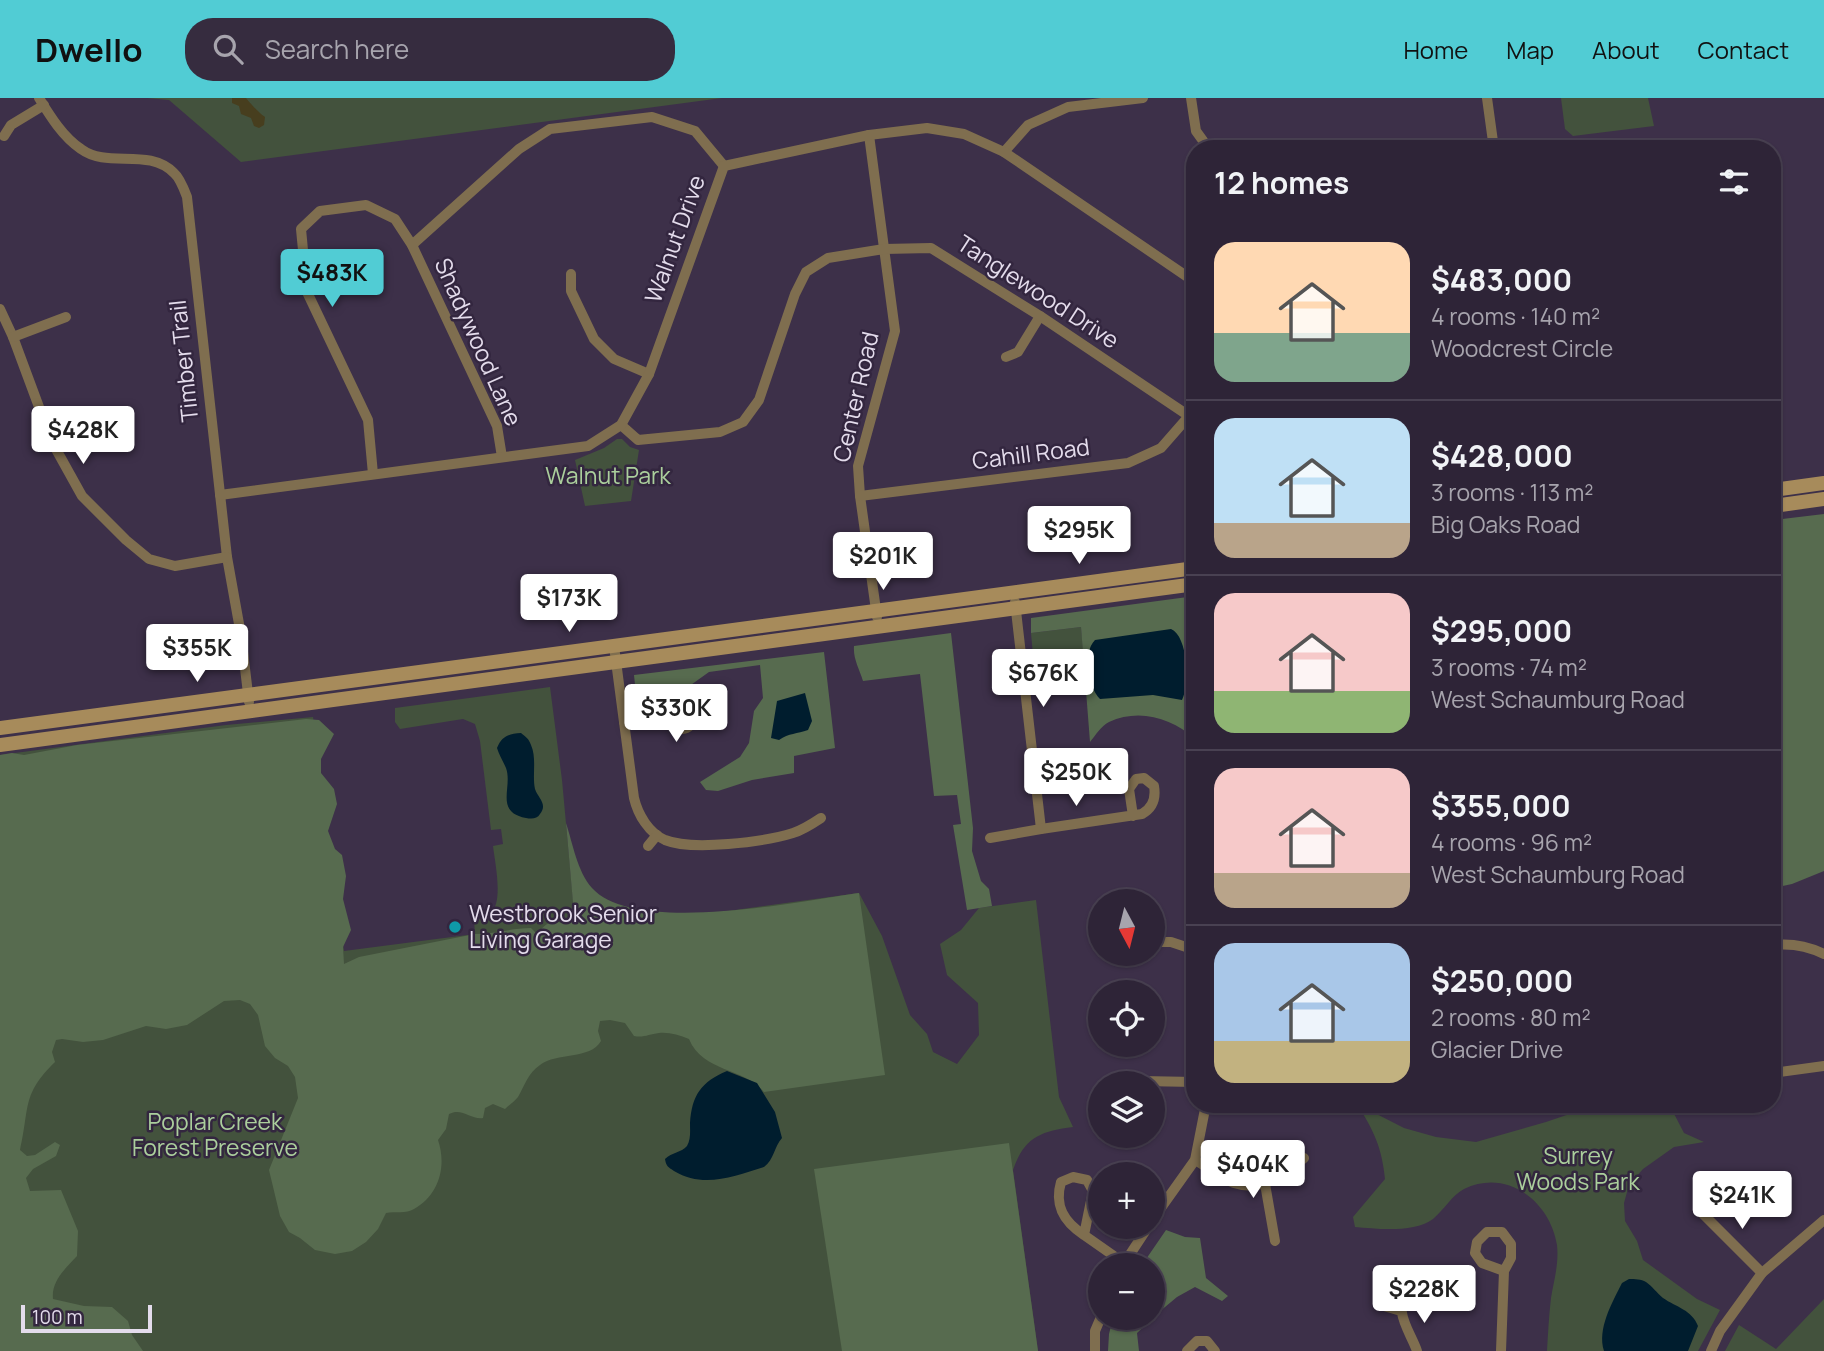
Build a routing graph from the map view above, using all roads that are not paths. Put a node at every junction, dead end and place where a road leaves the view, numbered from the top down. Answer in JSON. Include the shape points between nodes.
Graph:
{"nodes":[{"id":1,"x":1143,"y":98,"type":"edge"},
{"id":2,"x":1191,"y":98,"type":"edge"},
{"id":3,"x":1487,"y":98,"type":"edge"},
{"id":4,"x":41,"y":101,"type":"edge"},
{"id":5,"x":869,"y":135,"type":"junction"},
{"id":6,"x":4,"y":136,"type":"dead end"},
{"id":7,"x":1202,"y":140,"type":"edge"},
{"id":8,"x":1493,"y":140,"type":"edge"},
{"id":9,"x":1004,"y":152,"type":"junction"},
{"id":10,"x":724,"y":166,"type":"junction"},
{"id":11,"x":412,"y":245,"type":"junction"},
{"id":12,"x":884,"y":249,"type":"junction"},
{"id":13,"x":571,"y":274,"type":"dead end"},
{"id":14,"x":1186,"y":276,"type":"edge"},
{"id":15,"x":0,"y":309,"type":"edge"},
{"id":16,"x":1040,"y":316,"type":"junction"},
{"id":17,"x":66,"y":317,"type":"dead end"},
{"id":18,"x":13,"y":337,"type":"junction"},
{"id":19,"x":1006,"y":357,"type":"dead end"},
{"id":20,"x":649,"y":374,"type":"junction"},
{"id":21,"x":1186,"y":414,"type":"edge"},
{"id":22,"x":1186,"y":424,"type":"edge"},
{"id":23,"x":621,"y":425,"type":"junction"},
{"id":24,"x":502,"y":457,"type":"junction"},
{"id":25,"x":373,"y":474,"type":"junction"},
{"id":26,"x":1824,"y":483,"type":"edge"},
{"id":27,"x":1781,"y":489,"type":"edge"},
{"id":28,"x":220,"y":495,"type":"junction"},
{"id":29,"x":860,"y":496,"type":"junction"},
{"id":30,"x":1824,"y":499,"type":"edge"},
{"id":31,"x":1781,"y":505,"type":"edge"},
{"id":32,"x":227,"y":556,"type":"junction"},
{"id":33,"x":1186,"y":569,"type":"edge"},
{"id":34,"x":1186,"y":585,"type":"edge"},
{"id":35,"x":1014,"y":592,"type":"junction"},
{"id":36,"x":1016,"y":608,"type":"junction"},
{"id":37,"x":876,"y":611,"type":"junction"},
{"id":38,"x":878,"y":627,"type":"junction"},
{"id":39,"x":614,"y":646,"type":"junction"},
{"id":40,"x":617,"y":662,"type":"junction"},
{"id":41,"x":247,"y":695,"type":"junction"},
{"id":42,"x":250,"y":711,"type":"junction"},
{"id":43,"x":668,"y":718,"type":"dead end"},
{"id":44,"x":624,"y":722,"type":"junction"},
{"id":45,"x":0,"y":729,"type":"edge"},
{"id":46,"x":0,"y":745,"type":"edge"},
{"id":47,"x":1133,"y":816,"type":"dead end"},
{"id":48,"x":821,"y":818,"type":"dead end"},
{"id":49,"x":1041,"y":828,"type":"junction"},
{"id":50,"x":657,"y":835,"type":"junction"},
{"id":51,"x":990,"y":838,"type":"dead end"},
{"id":52,"x":648,"y":846,"type":"dead end"},
{"id":53,"x":1166,"y":942,"type":"edge"},
{"id":54,"x":1781,"y":944,"type":"edge"},
{"id":55,"x":1186,"y":947,"type":"edge"},
{"id":56,"x":1824,"y":954,"type":"edge"},
{"id":57,"x":1824,"y":1066,"type":"edge"},
{"id":58,"x":1781,"y":1072,"type":"edge"},
{"id":59,"x":1165,"y":1081,"type":"edge"},
{"id":60,"x":1186,"y":1082,"type":"edge"},
{"id":61,"x":1204,"y":1113,"type":"edge"},
{"id":62,"x":1304,"y":1158,"type":"dead end"},
{"id":63,"x":1195,"y":1160,"type":"junction"},
{"id":64,"x":1265,"y":1184,"type":"junction"},
{"id":65,"x":1165,"y":1202,"type":"edge"},
{"id":66,"x":1700,"y":1211,"type":"dead end"},
{"id":67,"x":1824,"y":1220,"type":"edge"},
{"id":68,"x":1084,"y":1235,"type":"junction"},
{"id":69,"x":1275,"y":1241,"type":"dead end"},
{"id":70,"x":1109,"y":1253,"type":"edge"},
{"id":71,"x":1504,"y":1271,"type":"dead end"},
{"id":72,"x":1762,"y":1273,"type":"junction"},
{"id":73,"x":1401,"y":1311,"type":"dead end"},
{"id":74,"x":1095,"y":1330,"type":"edge"},
{"id":75,"x":1095,"y":1351,"type":"edge"},
{"id":76,"x":1187,"y":1351,"type":"edge"},
{"id":77,"x":1215,"y":1351,"type":"edge"},
{"id":78,"x":1417,"y":1351,"type":"edge"},
{"id":79,"x":1501,"y":1351,"type":"edge"},
{"id":80,"x":1711,"y":1351,"type":"edge"}],
"edges":[{"from":1,"to":9,"type":"street","via":[[1068,107],[1028,125]]},
{"from":2,"to":7,"type":"street","via":[[1196,131]]},
{"from":3,"to":8,"type":"street"},
{"from":4,"to":6,"type":"street"},
{"from":4,"to":28,"type":"street","name":"Timber Trail","via":[[81,150],[101,158],[156,162],[175,173],[187,197]]},
{"from":5,"to":9,"type":"street","name":"Walnut Drive","via":[[927,128],[964,134]]},
{"from":5,"to":10,"type":"street","name":"Walnut Drive"},
{"from":5,"to":12,"type":"street","name":"Center Road"},
{"from":9,"to":14,"type":"street","name":"Walnut Drive"},
{"from":10,"to":11,"type":"street","via":[[695,131],[652,117],[550,129],[519,149]]},
{"from":10,"to":20,"type":"street","name":"Walnut Drive"},
{"from":11,"to":24,"type":"street","name":"Shadywood Lane","via":[[497,426]]},
{"from":11,"to":25,"type":"street","name":"Shadywood Lane","via":[[395,219],[366,205],[320,211],[301,229],[307,292],[368,420]]},
{"from":12,"to":16,"type":"street","name":"Tanglewood Drive","via":[[932,248]]},
{"from":12,"to":23,"type":"street","name":"Tanglewood Drive","via":[[828,258],[806,272],[759,400],[743,422],[720,432],[638,440]]},
{"from":12,"to":29,"type":"street","name":"Center Road","via":[[895,331],[858,466]]},
{"from":13,"to":20,"type":"street","via":[[571,291],[594,339],[614,359]]},
{"from":15,"to":18,"type":"street"},
{"from":16,"to":19,"type":"street","via":[[1018,352]]},
{"from":16,"to":21,"type":"street","name":"Tanglewood Drive"},
{"from":17,"to":18,"type":"street"},
{"from":18,"to":32,"type":"street","via":[[51,442],[82,496],[149,559],[175,566]]},
{"from":20,"to":23,"type":"street","name":"Walnut Drive"},
{"from":22,"to":29,"type":"street","name":"Cahill Road","via":[[1161,448],[1128,463]]},
{"from":23,"to":24,"type":"street","name":"Walnut Drive","via":[[588,446]]},
{"from":24,"to":25,"type":"street","name":"Walnut Drive"},
{"from":25,"to":28,"type":"street","name":"Walnut Drive"},
{"from":26,"to":27,"type":"main road"},
{"from":28,"to":32,"type":"street","name":"Timber Trail"},
{"from":29,"to":37,"type":"street","name":"Center Road"},
{"from":30,"to":31,"type":"main road"},
{"from":32,"to":41,"type":"street","name":"Timber Trail"},
{"from":33,"to":35,"type":"main road"},
{"from":34,"to":36,"type":"main road"},
{"from":35,"to":36,"type":"street"},
{"from":35,"to":37,"type":"main road"},
{"from":36,"to":38,"type":"main road"},
{"from":36,"to":49,"type":"street"},
{"from":37,"to":38,"type":"street","name":"Center Road"},
{"from":37,"to":39,"type":"main road"},
{"from":38,"to":40,"type":"main road"},
{"from":39,"to":40,"type":"street"},
{"from":39,"to":41,"type":"main road"},
{"from":40,"to":42,"type":"main road"},
{"from":40,"to":44,"type":"street"},
{"from":41,"to":42,"type":"street","name":"Timber Trail"},
{"from":41,"to":45,"type":"main road"},
{"from":42,"to":46,"type":"main road"},
{"from":43,"to":44,"type":"street"},
{"from":44,"to":50,"type":"street","via":[[636,808]]},
{"from":47,"to":49,"type":"street"},
{"from":48,"to":50,"type":"street","via":[[792,834],[699,847]]},
{"from":49,"to":51,"type":"street"},
{"from":50,"to":52,"type":"street"},
{"from":53,"to":55,"type":"street"},
{"from":54,"to":56,"type":"street"},
{"from":57,"to":58,"type":"street"},
{"from":59,"to":60,"type":"street"},
{"from":61,"to":63,"type":"street"},
{"from":62,"to":64,"type":"street"},
{"from":63,"to":64,"type":"street","via":[[1235,1183]]},
{"from":63,"to":65,"type":"street"},
{"from":64,"to":69,"type":"street"},
{"from":66,"to":72,"type":"street"},
{"from":67,"to":72,"type":"street"},
{"from":68,"to":68,"type":"street","via":[[1093,1191],[1087,1180],[1073,1177],[1061,1182],[1059,1203],[1068,1223]]},
{"from":68,"to":70,"type":"street"},
{"from":71,"to":79,"type":"street"},
{"from":72,"to":80,"type":"street"},
{"from":73,"to":78,"type":"street"},
{"from":74,"to":75,"type":"street"},
{"from":76,"to":77,"type":"street","via":[[1197,1341],[1207,1341]]}]}
